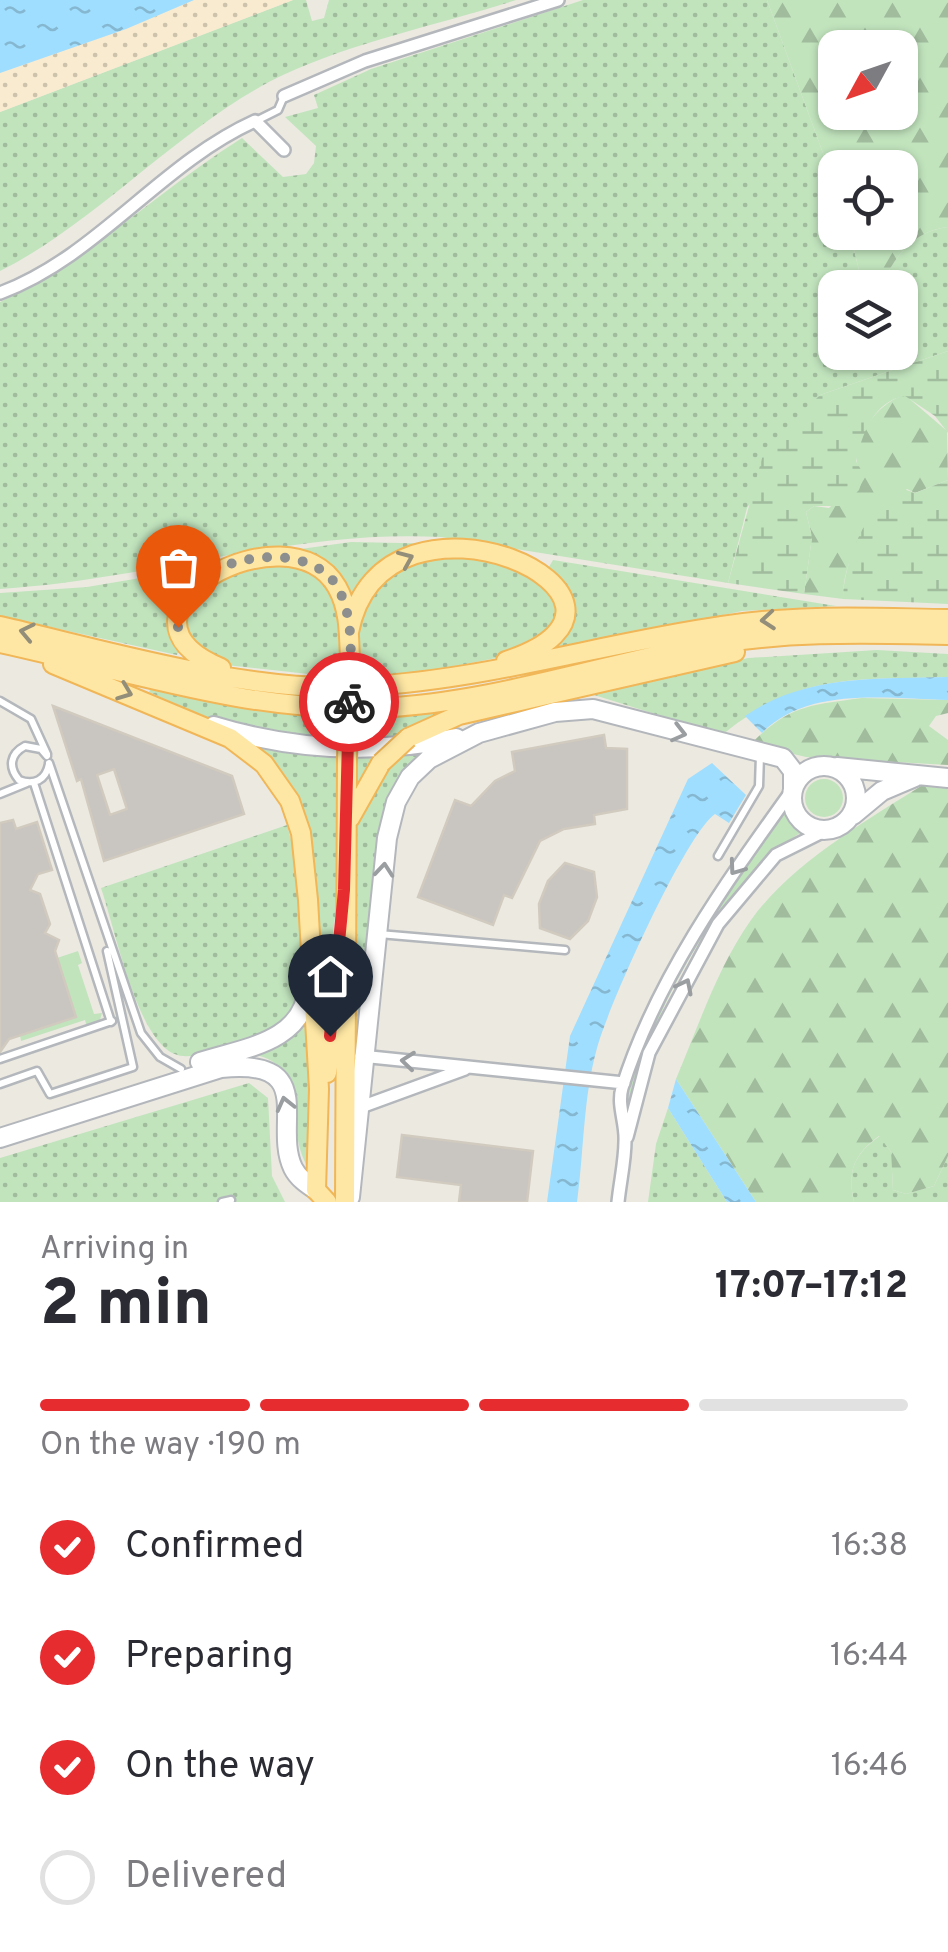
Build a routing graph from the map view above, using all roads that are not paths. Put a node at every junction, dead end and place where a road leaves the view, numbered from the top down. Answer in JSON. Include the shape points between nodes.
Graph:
{"nodes":[{"id":1,"x":558,"y":0,"type":"edge"},
{"id":2,"x":284,"y":96,"type":"joint"},
{"id":3,"x":254,"y":121,"type":"junction"},
{"id":4,"x":284,"y":150,"type":"dead end"},
{"id":5,"x":0,"y":293,"type":"edge"},
{"id":6,"x":948,"y":618,"type":"edge"},
{"id":7,"x":349,"y":632,"type":"junction"},
{"id":8,"x":864,"y":634,"type":"junction"},
{"id":9,"x":948,"y":634,"type":"edge"},
{"id":10,"x":1,"y":638,"type":"edge"},
{"id":11,"x":444,"y":679,"type":"junction"},
{"id":12,"x":259,"y":682,"type":"junction"},
{"id":13,"x":0,"y":701,"type":"edge"},
{"id":14,"x":200,"y":722,"type":"junction"},
{"id":15,"x":479,"y":733,"type":"junction"},
{"id":16,"x":760,"y":754,"type":"junction"},
{"id":17,"x":48,"y":759,"type":"junction"},
{"id":18,"x":826,"y":766,"type":"junction"},
{"id":19,"x":920,"y":775,"type":"junction"},
{"id":20,"x":948,"y":778,"type":"edge"},
{"id":21,"x":30,"y":783,"type":"junction"},
{"id":22,"x":793,"y":789,"type":"junction"},
{"id":23,"x":0,"y":794,"type":"edge"},
{"id":24,"x":849,"y":819,"type":"junction"},
{"id":25,"x":826,"y":830,"type":"junction"},
{"id":26,"x":345,"y":843,"type":"junction"},
{"id":27,"x":718,"y":856,"type":"dead end"},
{"id":28,"x":344,"y":890,"type":"junction"},
{"id":29,"x":308,"y":900,"type":"junction"},
{"id":30,"x":103,"y":930,"type":"junction"},
{"id":31,"x":379,"y":934,"type":"junction"},
{"id":32,"x":565,"y":950,"type":"dead end"},
{"id":33,"x":121,"y":1018,"type":"junction"},
{"id":34,"x":111,"y":1022,"type":"junction"},
{"id":35,"x":346,"y":1054,"type":"junction"},
{"id":36,"x":366,"y":1056,"type":"junction"},
{"id":37,"x":0,"y":1059,"type":"edge"},
{"id":38,"x":469,"y":1068,"type":"junction"},
{"id":39,"x":181,"y":1069,"type":"junction"},
{"id":40,"x":624,"y":1083,"type":"junction"},
{"id":41,"x":0,"y":1084,"type":"edge"},
{"id":42,"x":361,"y":1106,"type":"junction"},
{"id":43,"x":65,"y":1116,"type":"junction"},
{"id":44,"x":0,"y":1138,"type":"edge"},
{"id":45,"x":625,"y":1141,"type":"junction"},
{"id":46,"x":319,"y":1198,"type":"edge"},
{"id":47,"x":231,"y":1200,"type":"edge"},
{"id":48,"x":222,"y":1202,"type":"edge"},
{"id":49,"x":347,"y":1202,"type":"edge"},
{"id":50,"x":618,"y":1202,"type":"edge"}],
"edges":[{"from":1,"to":2,"type":"street","via":[[365,61]]},
{"from":2,"to":3,"type":"lane","via":[[278,110]]},
{"from":3,"to":4,"type":"street"},
{"from":3,"to":5,"type":"street","via":[[182,163],[51,268]]},
{"from":6,"to":11,"type":"main road","one_way":true,"via":[[748,622]]},
{"from":7,"to":11,"type":"main road","one_way":true,"via":[[368,587],[394,563],[418,554],[458,549],[514,559],[554,582],[565,612],[550,639],[514,658]]},
{"from":7,"to":12,"type":"main road","via":[[338,589],[307,561],[276,558],[209,574],[180,604],[180,634],[209,663]]},
{"from":7,"to":26,"type":"main road","bridge":true},
{"from":8,"to":9,"type":"main road"},
{"from":8,"to":10,"type":"main road","via":[[733,641],[442,702],[352,708],[255,700]]},
{"from":8,"to":26,"type":"main road","bridge":true,"via":[[792,640],[459,715],[408,738],[381,762],[356,802]]},
{"from":12,"to":10,"type":"main road","one_way":true},
{"from":10,"to":14,"type":"main road","one_way":true},
{"from":11,"to":12,"type":"main road","via":[[350,687]]},
{"from":13,"to":17,"type":"lane","via":[[31,720]]},
{"from":14,"to":15,"type":"main road","via":[[338,748]]},
{"from":14,"to":29,"type":"main road","via":[[254,754],[281,787],[301,834]]},
{"from":15,"to":16,"type":"main road","one_way":true,"via":[[556,712],[596,709]]},
{"from":31,"to":15,"type":"main road","one_way":true,"via":[[396,802],[429,758]]},
{"from":16,"to":22,"type":"main road","via":[[783,758],[793,771]]},
{"from":16,"to":27,"type":"lane","via":[[759,786]]},
{"from":17,"to":21,"type":"lane","via":[[42,779]]},
{"from":17,"to":21,"type":"lane","via":[[34,746],[18,750],[11,765]]},
{"from":17,"to":30,"type":"lane"},
{"from":18,"to":19,"type":"main road"},
{"from":18,"to":22,"type":"main road","via":[[802,774]]},
{"from":18,"to":24,"type":"main road","via":[[854,785]]},
{"from":19,"to":20,"type":"main road"},
{"from":19,"to":24,"type":"main road","via":[[882,791]]},
{"from":21,"to":23,"type":"lane"},
{"from":21,"to":34,"type":"lane"},
{"from":22,"to":25,"type":"main road","via":[[796,815]]},
{"from":22,"to":40,"type":"street","one_way":true,"via":[[712,902]]},
{"from":24,"to":25,"type":"main road"},
{"from":45,"to":25,"type":"street","one_way":true,"via":[[649,1053],[718,924],[776,855]]},
{"from":26,"to":28,"type":"main road"},
{"from":28,"to":35,"type":"main road"},
{"from":28,"to":46,"type":"main road"},
{"from":29,"to":39,"type":"main road","via":[[308,992],[294,1025],[271,1040]]},
{"from":29,"to":46,"type":"main road"},
{"from":30,"to":33,"type":"lane"},
{"from":30,"to":39,"type":"lane","via":[[141,1033],[160,1058]]},
{"from":31,"to":32,"type":"lane"},
{"from":31,"to":36,"type":"main road"},
{"from":33,"to":34,"type":"lane"},
{"from":33,"to":41,"type":"lane","via":[[131,1069],[50,1094],[37,1071]]},
{"from":34,"to":37,"type":"lane"},
{"from":35,"to":36,"type":"street"},
{"from":35,"to":49,"type":"main road"},
{"from":38,"to":36,"type":"street","one_way":true},
{"from":36,"to":42,"type":"main road"},
{"from":38,"to":40,"type":"street"},
{"from":38,"to":42,"type":"street"},
{"from":39,"to":43,"type":"main road"},
{"from":40,"to":45,"type":"street"},
{"from":42,"to":49,"type":"main road"},
{"from":43,"to":44,"type":"main road"},
{"from":46,"to":43,"type":"main road","one_way":true,"via":[[291,1161],[285,1093],[255,1067],[220,1068]]},
{"from":45,"to":50,"type":"street"},
{"from":47,"to":48,"type":"lane"}]}
